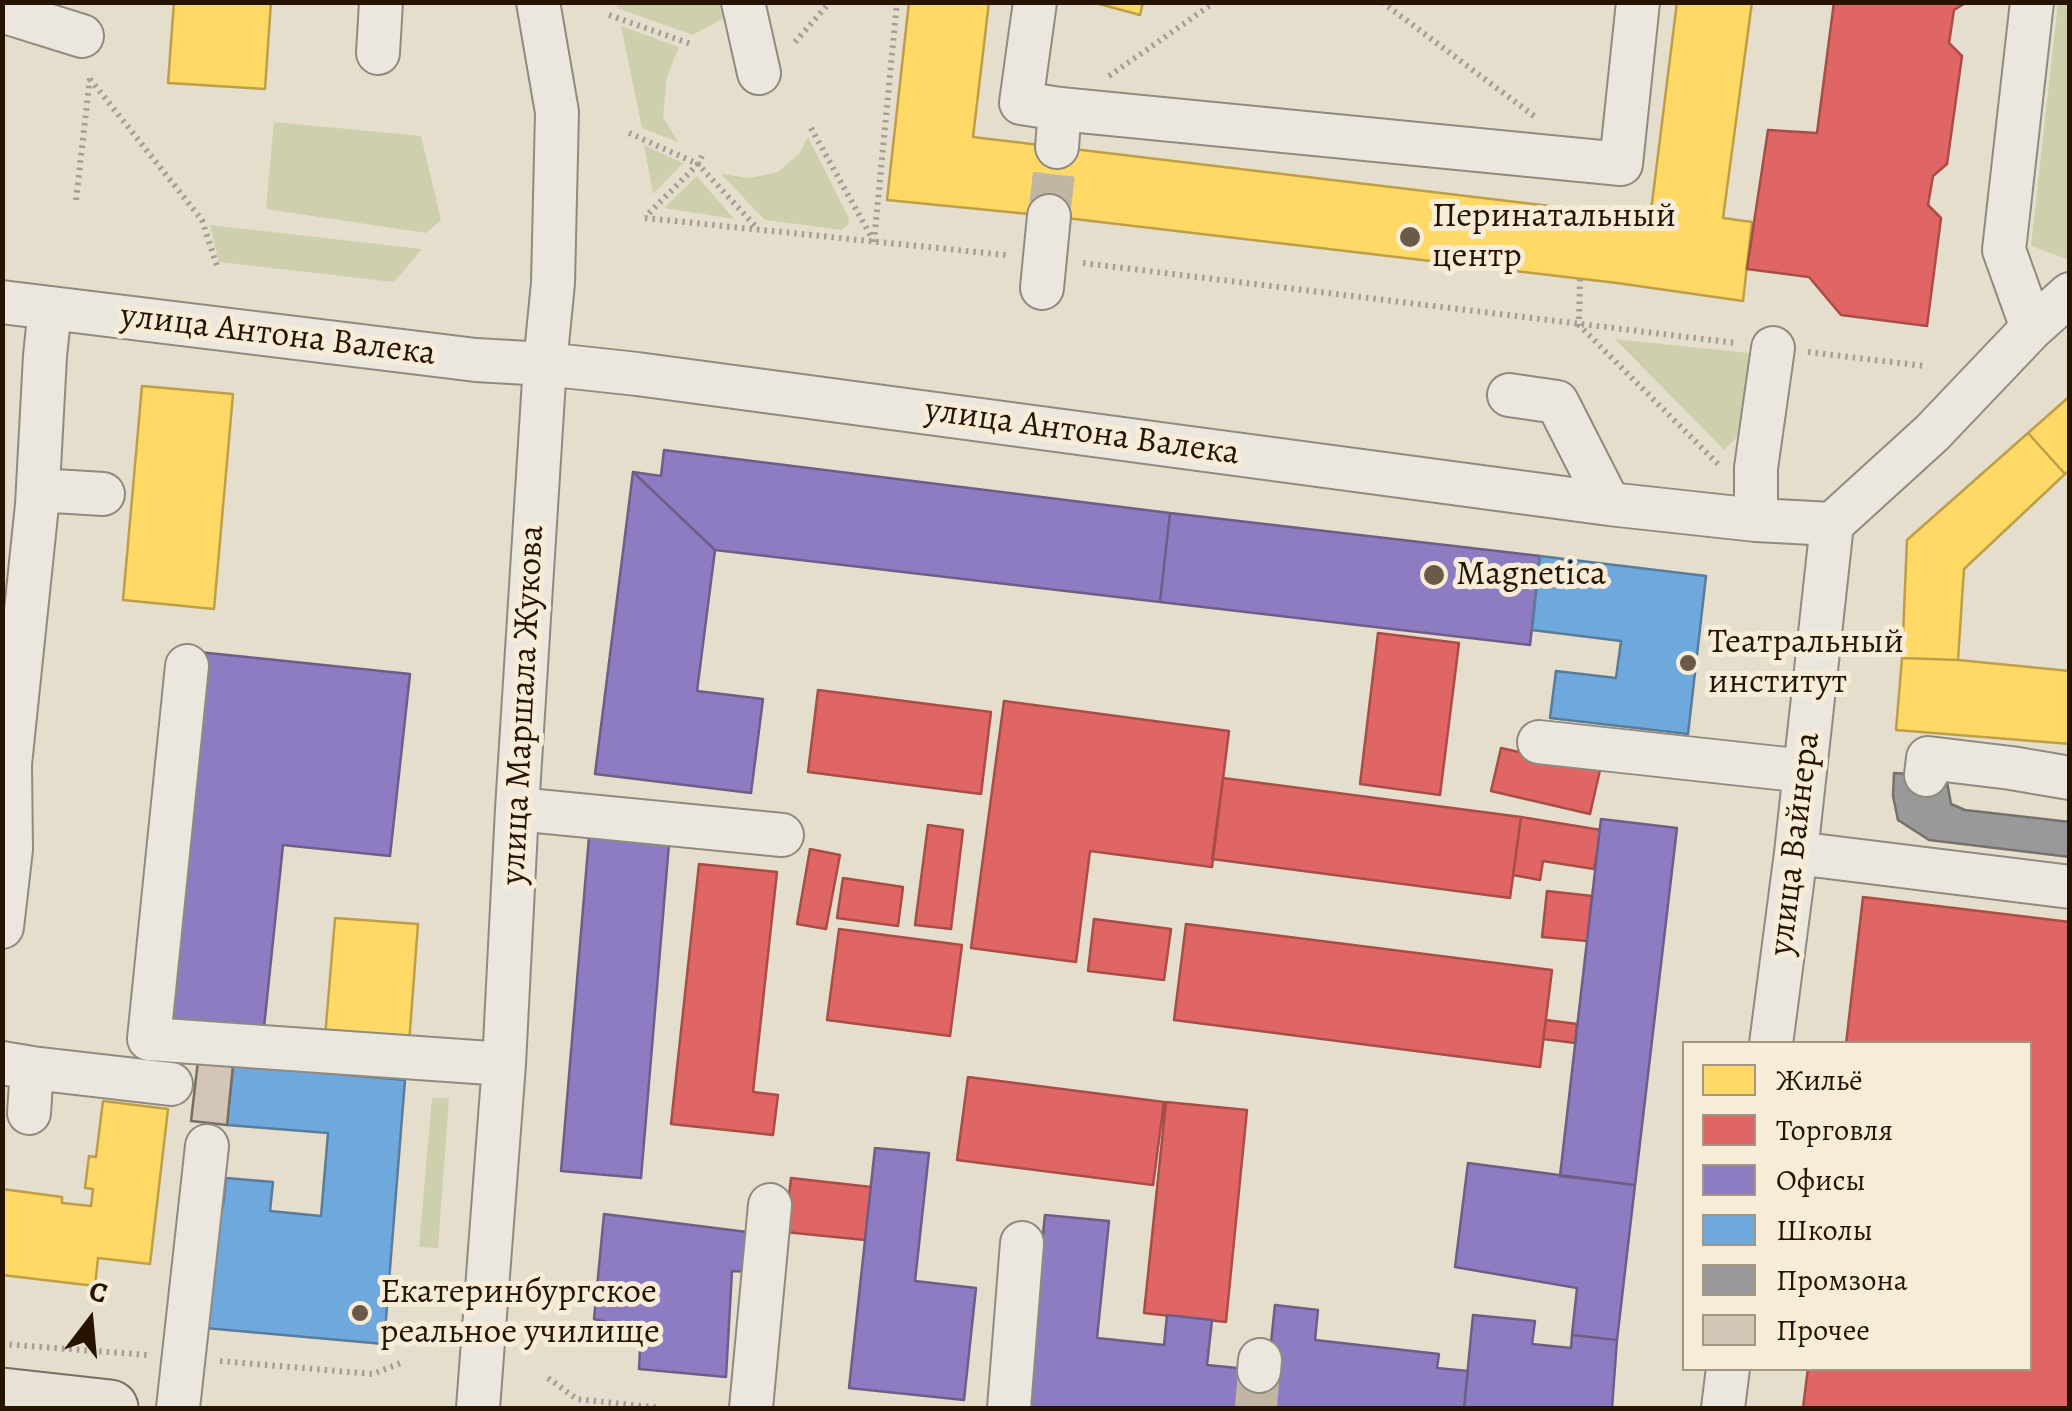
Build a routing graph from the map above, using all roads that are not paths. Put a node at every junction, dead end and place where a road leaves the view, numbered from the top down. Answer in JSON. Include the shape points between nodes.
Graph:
{"nodes":[{"id":1,"x":381,"y":2,"type":"edge"},
{"id":2,"x":538,"y":2,"type":"edge"},
{"id":3,"x":743,"y":2,"type":"edge"},
{"id":4,"x":1035,"y":2,"type":"edge"},
{"id":5,"x":1638,"y":2,"type":"edge"},
{"id":6,"x":2032,"y":2,"type":"edge"},
{"id":7,"x":2,"y":11,"type":"edge"},
{"id":8,"x":82,"y":36,"type":"dead end"},
{"id":9,"x":378,"y":52,"type":"dead end"},
{"id":10,"x":759,"y":73,"type":"dead end"},
{"id":11,"x":1049,"y":216,"type":"tunnel mouth"},
{"id":12,"x":1043,"y":274,"type":"road end"},
{"id":13,"x":2070,"y":294,"type":"edge"},
{"id":14,"x":2,"y":302,"type":"edge"},
{"id":15,"x":50,"y":308,"type":"junction"},
{"id":16,"x":2032,"y":328,"type":"junction"},
{"id":17,"x":1773,"y":348,"type":"road end"},
{"id":18,"x":545,"y":364,"type":"junction"},
{"id":19,"x":1509,"y":394,"type":"dead end"},
{"id":20,"x":104,"y":494,"type":"dead end"},
{"id":21,"x":26,"y":498,"type":"edge"},
{"id":22,"x":1609,"y":504,"type":"junction"},
{"id":23,"x":1756,"y":520,"type":"junction"},
{"id":24,"x":1832,"y":524,"type":"junction"},
{"id":25,"x":188,"y":666,"type":"dead end"},
{"id":26,"x":1539,"y":742,"type":"dead end"},
{"id":27,"x":1804,"y":770,"type":"junction"},
{"id":28,"x":1926,"y":775,"type":"dead end"},
{"id":29,"x":2070,"y":778,"type":"edge"},
{"id":30,"x":517,"y":809,"type":"junction"},
{"id":31,"x":782,"y":836,"type":"dead end"},
{"id":32,"x":1796,"y":853,"type":"junction"},
{"id":33,"x":2070,"y":886,"type":"edge"},
{"id":34,"x":2,"y":927,"type":"edge"},
{"id":35,"x":1771,"y":1041,"type":"edge"},
{"id":36,"x":504,"y":1064,"type":"junction"},
{"id":37,"x":17,"y":1065,"type":"edge"},
{"id":38,"x":171,"y":1084,"type":"dead end"},
{"id":39,"x":28,"y":1113,"type":"dead end"},
{"id":40,"x":207,"y":1146,"type":"dead end"},
{"id":41,"x":770,"y":1205,"type":"dead end"},
{"id":42,"x":1022,"y":1244,"type":"dead end"},
{"id":43,"x":1728,"y":1371,"type":"edge"},
{"id":44,"x":2,"y":1396,"type":"edge"},
{"id":45,"x":110,"y":1408,"type":"edge"},
{"id":46,"x":178,"y":1408,"type":"edge"},
{"id":47,"x":478,"y":1408,"type":"edge"},
{"id":48,"x":751,"y":1408,"type":"edge"},
{"id":49,"x":1009,"y":1408,"type":"edge"},
{"id":50,"x":1723,"y":1408,"type":"edge"}],
"edges":[{"from":1,"to":9,"type":"street"},
{"from":2,"to":18,"type":"street","name":"улица Маршала Жукова","via":[[557,112]]},
{"from":3,"to":10,"type":"street"},
{"from":4,"to":5,"type":"street","via":[[1021,103],[1059,128],[1620,164]]},
{"from":6,"to":16,"type":"street","via":[[2004,250]]},
{"from":7,"to":8,"type":"street"},
{"from":11,"to":12,"type":"street"},
{"from":13,"to":16,"type":"street"},
{"from":14,"to":15,"type":"street","name":"улица Антона Валека"},
{"from":15,"to":18,"type":"street","name":"улица Антона Валека"},
{"from":15,"to":21,"type":"street"},
{"from":16,"to":24,"type":"street"},
{"from":17,"to":23,"type":"street","via":[[1756,468]]},
{"from":18,"to":22,"type":"street","name":"улица Антона Валека","via":[[1031,410]]},
{"from":18,"to":30,"type":"street","name":"улица Маршала Жукова"},
{"from":19,"to":22,"type":"street","via":[[1556,402]]},
{"from":20,"to":21,"type":"street"},
{"from":21,"to":34,"type":"street"},
{"from":22,"to":23,"type":"street","name":"улица Антона Валека"},
{"from":23,"to":24,"type":"street","name":"улица Антона Валека"},
{"from":24,"to":27,"type":"street","name":"улица Вайнера"},
{"from":25,"to":36,"type":"street","via":[[149,1039]]},
{"from":26,"to":27,"type":"street"},
{"from":27,"to":32,"type":"street","name":"улица Вайнера"},
{"from":28,"to":29,"type":"street","via":[[1928,758]]},
{"from":30,"to":31,"type":"street"},
{"from":30,"to":36,"type":"street","name":"улица Маршала Жукова"},
{"from":32,"to":33,"type":"street"},
{"from":32,"to":35,"type":"street","name":"улица Вайнера"},
{"from":36,"to":47,"type":"street","name":"улица Маршала Жукова"},
{"from":37,"to":38,"type":"street"},
{"from":37,"to":39,"type":"street"},
{"from":40,"to":46,"type":"street"},
{"from":41,"to":48,"type":"street"},
{"from":42,"to":49,"type":"street"},
{"from":43,"to":50,"type":"street"},
{"from":44,"to":45,"type":"main road"}]}
